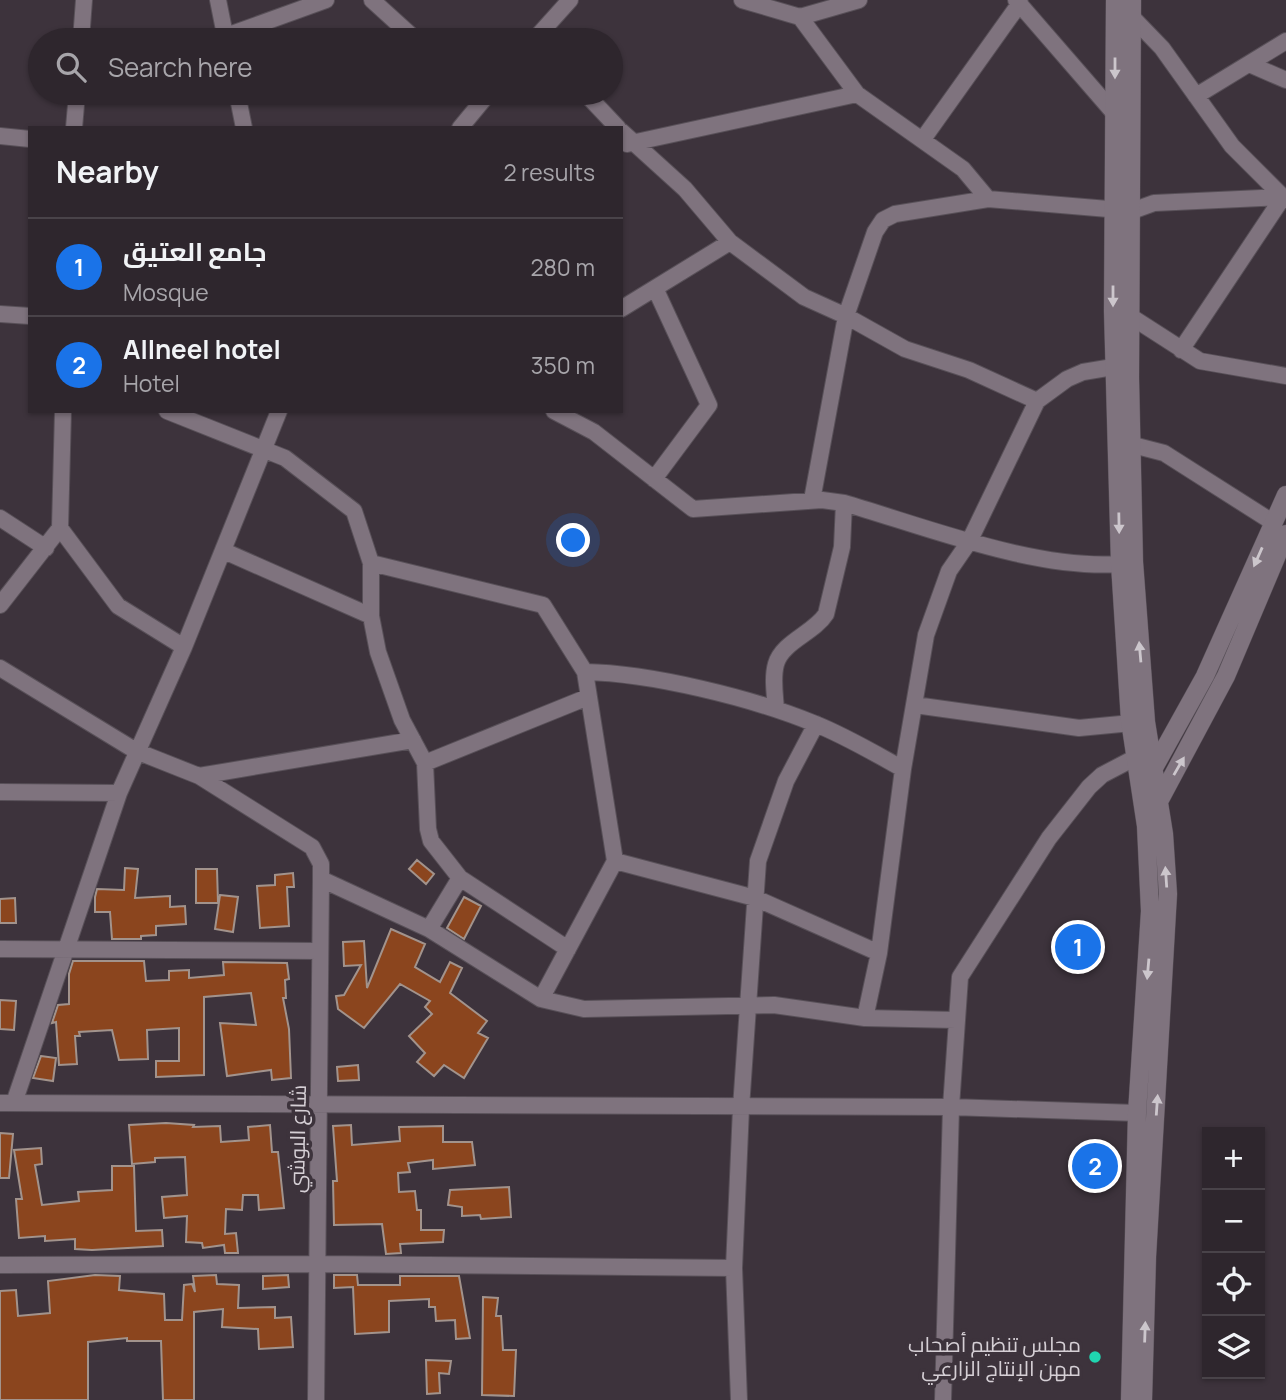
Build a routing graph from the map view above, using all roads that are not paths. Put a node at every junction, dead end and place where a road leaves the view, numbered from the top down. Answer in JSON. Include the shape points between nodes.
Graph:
{"nodes":[{"id":1,"x":84,"y":0,"type":"edge"},
{"id":2,"x":218,"y":0,"type":"edge"},
{"id":3,"x":326,"y":0,"type":"edge"},
{"id":4,"x":372,"y":0,"type":"edge"},
{"id":5,"x":570,"y":0,"type":"edge"},
{"id":6,"x":742,"y":0,"type":"edge"},
{"id":7,"x":859,"y":0,"type":"edge"},
{"id":8,"x":1115,"y":0,"type":"edge"},
{"id":9,"x":1018,"y":1,"type":"edge"},
{"id":10,"x":1132,"y":8,"type":"edge"},
{"id":11,"x":800,"y":17,"type":"junction"},
{"id":12,"x":82,"y":28,"type":"edge"},
{"id":13,"x":224,"y":28,"type":"edge"},
{"id":14,"x":252,"y":28,"type":"edge"},
{"id":15,"x":403,"y":28,"type":"edge"},
{"id":16,"x":546,"y":28,"type":"edge"},
{"id":17,"x":1286,"y":41,"type":"edge"},
{"id":18,"x":1249,"y":64,"type":"junction"},
{"id":19,"x":1286,"y":80,"type":"edge"},
{"id":20,"x":857,"y":94,"type":"junction"},
{"id":21,"x":1196,"y":96,"type":"junction"},
{"id":22,"x":76,"y":105,"type":"edge"},
{"id":23,"x":239,"y":105,"type":"edge"},
{"id":24,"x":479,"y":105,"type":"edge"},
{"id":25,"x":595,"y":105,"type":"edge"},
{"id":26,"x":1114,"y":113,"type":"junction"},
{"id":27,"x":74,"y":126,"type":"edge"},
{"id":28,"x":244,"y":126,"type":"edge"},
{"id":29,"x":462,"y":126,"type":"edge"},
{"id":30,"x":614,"y":126,"type":"edge"},
{"id":31,"x":0,"y":136,"type":"edge"},
{"id":32,"x":623,"y":137,"type":"edge"},
{"id":33,"x":28,"y":139,"type":"edge"},
{"id":34,"x":923,"y":139,"type":"junction"},
{"id":35,"x":988,"y":199,"type":"junction"},
{"id":36,"x":1284,"y":199,"type":"edge"},
{"id":37,"x":1113,"y":210,"type":"junction"},
{"id":38,"x":1132,"y":211,"type":"junction"},
{"id":39,"x":730,"y":242,"type":"junction"},
{"id":40,"x":655,"y":288,"type":"junction"},
{"id":41,"x":623,"y":308,"type":"edge"},
{"id":42,"x":0,"y":314,"type":"edge"},
{"id":43,"x":28,"y":316,"type":"edge"},
{"id":44,"x":846,"y":316,"type":"junction"},
{"id":45,"x":1130,"y":316,"type":"junction"},
{"id":46,"x":1181,"y":350,"type":"junction"},
{"id":47,"x":1113,"y":367,"type":"junction"},
{"id":48,"x":1286,"y":376,"type":"edge"},
{"id":49,"x":1037,"y":401,"type":"junction"},
{"id":50,"x":63,"y":413,"type":"edge"},
{"id":51,"x":172,"y":413,"type":"edge"},
{"id":52,"x":278,"y":413,"type":"edge"},
{"id":53,"x":558,"y":413,"type":"edge"},
{"id":54,"x":1133,"y":445,"type":"junction"},
{"id":55,"x":266,"y":450,"type":"junction"},
{"id":56,"x":654,"y":479,"type":"junction"},
{"id":57,"x":1286,"y":495,"type":"edge"},
{"id":58,"x":812,"y":500,"type":"junction"},
{"id":59,"x":844,"y":503,"type":"junction"},
{"id":60,"x":0,"y":517,"type":"edge"},
{"id":61,"x":60,"y":528,"type":"junction"},
{"id":62,"x":1280,"y":528,"type":"edge"},
{"id":63,"x":969,"y":542,"type":"junction"},
{"id":64,"x":46,"y":548,"type":"junction"},
{"id":65,"x":224,"y":551,"type":"junction"},
{"id":66,"x":371,"y":564,"type":"junction"},
{"id":67,"x":1120,"y":565,"type":"junction"},
{"id":68,"x":0,"y":606,"type":"edge"},
{"id":69,"x":371,"y":616,"type":"junction"},
{"id":70,"x":184,"y":647,"type":"junction"},
{"id":71,"x":0,"y":668,"type":"edge"},
{"id":72,"x":585,"y":672,"type":"junction"},
{"id":73,"x":588,"y":697,"type":"junction"},
{"id":74,"x":915,"y":705,"type":"junction"},
{"id":75,"x":776,"y":709,"type":"junction"},
{"id":76,"x":1183,"y":717,"type":"junction"},
{"id":77,"x":1138,"y":722,"type":"junction"},
{"id":78,"x":816,"y":724,"type":"junction"},
{"id":79,"x":413,"y":740,"type":"junction"},
{"id":80,"x":136,"y":751,"type":"junction"},
{"id":81,"x":1142,"y":754,"type":"junction"},
{"id":82,"x":425,"y":763,"type":"junction"},
{"id":83,"x":903,"y":769,"type":"junction"},
{"id":84,"x":1152,"y":772,"type":"junction"},
{"id":85,"x":200,"y":776,"type":"junction"},
{"id":86,"x":1139,"y":791,"type":"junction"},
{"id":87,"x":0,"y":792,"type":"edge"},
{"id":88,"x":119,"y":793,"type":"junction"},
{"id":89,"x":1158,"y":803,"type":"junction"},
{"id":90,"x":1146,"y":826,"type":"junction"},
{"id":91,"x":615,"y":861,"type":"junction"},
{"id":92,"x":460,"y":878,"type":"junction"},
{"id":93,"x":321,"y":879,"type":"junction"},
{"id":94,"x":755,"y":898,"type":"junction"},
{"id":95,"x":429,"y":929,"type":"junction"},
{"id":96,"x":65,"y":948,"type":"junction"},
{"id":97,"x":0,"y":949,"type":"edge"},
{"id":98,"x":568,"y":949,"type":"junction"},
{"id":99,"x":319,"y":951,"type":"junction"},
{"id":100,"x":879,"y":953,"type":"junction"},
{"id":101,"x":541,"y":999,"type":"junction"},
{"id":102,"x":747,"y":1005,"type":"junction"},
{"id":103,"x":865,"y":1018,"type":"junction"},
{"id":104,"x":956,"y":1020,"type":"junction"},
{"id":105,"x":7,"y":1103,"type":"edge"},
{"id":106,"x":320,"y":1105,"type":"junction"},
{"id":107,"x":951,"y":1107,"type":"junction"},
{"id":108,"x":741,"y":1108,"type":"junction"},
{"id":109,"x":1137,"y":1113,"type":"junction"},
{"id":110,"x":317,"y":1264,"type":"junction"},
{"id":111,"x":0,"y":1265,"type":"edge"},
{"id":112,"x":734,"y":1268,"type":"junction"},
{"id":113,"x":316,"y":1400,"type":"edge"},
{"id":114,"x":739,"y":1400,"type":"edge"},
{"id":115,"x":943,"y":1400,"type":"edge"},
{"id":116,"x":1130,"y":1400,"type":"edge"},
{"id":117,"x":1143,"y":1400,"type":"edge"}],
"edges":[{"from":1,"to":12,"type":"street"},
{"from":2,"to":13,"type":"street"},
{"from":3,"to":14,"type":"street"},
{"from":4,"to":15,"type":"street"},
{"from":5,"to":16,"type":"street"},
{"from":6,"to":11,"type":"street"},
{"from":7,"to":11,"type":"street"},
{"from":8,"to":26,"type":"main road","one_way":true},
{"from":9,"to":26,"type":"street"},
{"from":9,"to":34,"type":"street"},
{"from":10,"to":21,"type":"street"},
{"from":10,"to":38,"type":"main road"},
{"from":11,"to":20,"type":"street"},
{"from":17,"to":18,"type":"street"},
{"from":18,"to":19,"type":"street"},
{"from":18,"to":21,"type":"street"},
{"from":20,"to":32,"type":"street"},
{"from":20,"to":34,"type":"street"},
{"from":21,"to":36,"type":"street","via":[[1233,146]]},
{"from":22,"to":27,"type":"street"},
{"from":23,"to":28,"type":"street"},
{"from":24,"to":29,"type":"street"},
{"from":25,"to":30,"type":"street"},
{"from":26,"to":37,"type":"main road"},
{"from":31,"to":33,"type":"street"},
{"from":32,"to":39,"type":"street","via":[[685,190]]},
{"from":34,"to":35,"type":"street","via":[[963,169]]},
{"from":35,"to":37,"type":"street"},
{"from":35,"to":44,"type":"street","via":[[895,214],[883,220]]},
{"from":36,"to":38,"type":"street","via":[[1154,203]]},
{"from":36,"to":46,"type":"street"},
{"from":37,"to":38,"type":"street"},
{"from":37,"to":47,"type":"main road","one_way":true},
{"from":38,"to":45,"type":"main road"},
{"from":39,"to":40,"type":"street"},
{"from":39,"to":44,"type":"street","via":[[804,297]]},
{"from":40,"to":41,"type":"street"},
{"from":40,"to":56,"type":"street","via":[[709,405]]},
{"from":42,"to":43,"type":"street"},
{"from":44,"to":49,"type":"street","via":[[905,349],[969,370]]},
{"from":44,"to":58,"type":"street"},
{"from":45,"to":46,"type":"street"},
{"from":45,"to":54,"type":"main road"},
{"from":46,"to":48,"type":"street","via":[[1200,361]]},
{"from":47,"to":49,"type":"street","via":[[1067,379]]},
{"from":47,"to":67,"type":"main road","one_way":true},
{"from":49,"to":63,"type":"street"},
{"from":50,"to":61,"type":"street"},
{"from":51,"to":55,"type":"street"},
{"from":52,"to":55,"type":"street"},
{"from":53,"to":56,"type":"street","via":[[594,432]]},
{"from":54,"to":62,"type":"street","via":[[1164,453]]},
{"from":77,"to":54,"type":"main road","one_way":true},
{"from":55,"to":65,"type":"street"},
{"from":55,"to":66,"type":"street","via":[[285,458],[345,501],[359,522]]},
{"from":56,"to":58,"type":"street","via":[[693,509]]},
{"from":57,"to":62,"type":"main road"},
{"from":58,"to":59,"type":"street"},
{"from":59,"to":63,"type":"street"},
{"from":59,"to":75,"type":"street","via":[[842,547],[826,614],[779,656]]},
{"from":60,"to":64,"type":"street"},
{"from":61,"to":64,"type":"street"},
{"from":61,"to":70,"type":"street","via":[[118,606]]},
{"from":62,"to":76,"type":"main road","one_way":true},
{"from":89,"to":62,"type":"main road","one_way":true,"via":[[1226,676]]},
{"from":63,"to":67,"type":"street","via":[[1082,565]]},
{"from":63,"to":74,"type":"street","via":[[949,571],[926,635]]},
{"from":64,"to":68,"type":"street"},
{"from":65,"to":69,"type":"street"},
{"from":65,"to":70,"type":"street"},
{"from":66,"to":69,"type":"street"},
{"from":66,"to":72,"type":"street","via":[[543,605]]},
{"from":67,"to":77,"type":"main road"},
{"from":69,"to":79,"type":"street","via":[[388,687]]},
{"from":70,"to":80,"type":"street"},
{"from":71,"to":80,"type":"street","name":"شارع البوشي"},
{"from":72,"to":73,"type":"street"},
{"from":72,"to":75,"type":"street","via":[[640,677]]},
{"from":73,"to":82,"type":"street"},
{"from":73,"to":91,"type":"street"},
{"from":74,"to":77,"type":"street","via":[[1079,728]]},
{"from":74,"to":83,"type":"street"},
{"from":75,"to":78,"type":"street"},
{"from":76,"to":77,"type":"main road","via":[[1164,723]]},
{"from":76,"to":84,"type":"main road"},
{"from":77,"to":81,"type":"main road"},
{"from":78,"to":83,"type":"street"},
{"from":78,"to":94,"type":"street","via":[[770,824],[758,860]]},
{"from":79,"to":82,"type":"street"},
{"from":79,"to":85,"type":"street"},
{"from":80,"to":85,"type":"street","name":"شارع البوشي"},
{"from":80,"to":88,"type":"street"},
{"from":81,"to":84,"type":"main road"},
{"from":81,"to":86,"type":"main road"},
{"from":81,"to":104,"type":"street","via":[[1102,775],[1049,838],[960,977]]},
{"from":82,"to":92,"type":"street","via":[[431,841]]},
{"from":83,"to":100,"type":"street"},
{"from":84,"to":86,"type":"main road"},
{"from":84,"to":89,"type":"main road"},
{"from":85,"to":93,"type":"street","name":"شارع البوشي","via":[[312,847],[321,864]]},
{"from":86,"to":90,"type":"main road"},
{"from":87,"to":88,"type":"street"},
{"from":88,"to":96,"type":"street"},
{"from":89,"to":90,"type":"main road"},
{"from":117,"to":89,"type":"main road","one_way":true,"via":[[1168,894]]},
{"from":90,"to":109,"type":"main road","one_way":true,"via":[[1150,948]]},
{"from":91,"to":94,"type":"street"},
{"from":91,"to":98,"type":"street"},
{"from":92,"to":95,"type":"street"},
{"from":92,"to":98,"type":"street"},
{"from":93,"to":95,"type":"street"},
{"from":93,"to":99,"type":"street","name":"شارع البوشي"},
{"from":94,"to":100,"type":"street"},
{"from":94,"to":102,"type":"street"},
{"from":95,"to":101,"type":"street"},
{"from":96,"to":97,"type":"street"},
{"from":96,"to":99,"type":"street"},
{"from":96,"to":105,"type":"street"},
{"from":98,"to":101,"type":"street"},
{"from":99,"to":106,"type":"street","name":"شارع البوشي"},
{"from":100,"to":103,"type":"street"},
{"from":101,"to":102,"type":"street","via":[[584,1009]]},
{"from":102,"to":103,"type":"street"},
{"from":102,"to":108,"type":"street"},
{"from":103,"to":104,"type":"street"},
{"from":104,"to":107,"type":"street"},
{"from":105,"to":106,"type":"street"},
{"from":106,"to":108,"type":"street"},
{"from":106,"to":110,"type":"street","name":"شارع البوشي"},
{"from":107,"to":108,"type":"street"},
{"from":107,"to":109,"type":"street"},
{"from":107,"to":115,"type":"street"},
{"from":108,"to":112,"type":"street"},
{"from":109,"to":116,"type":"main road"},
{"from":110,"to":111,"type":"street"},
{"from":110,"to":112,"type":"street"},
{"from":110,"to":113,"type":"street","name":"شارع البوشي"},
{"from":112,"to":114,"type":"street"}]}
